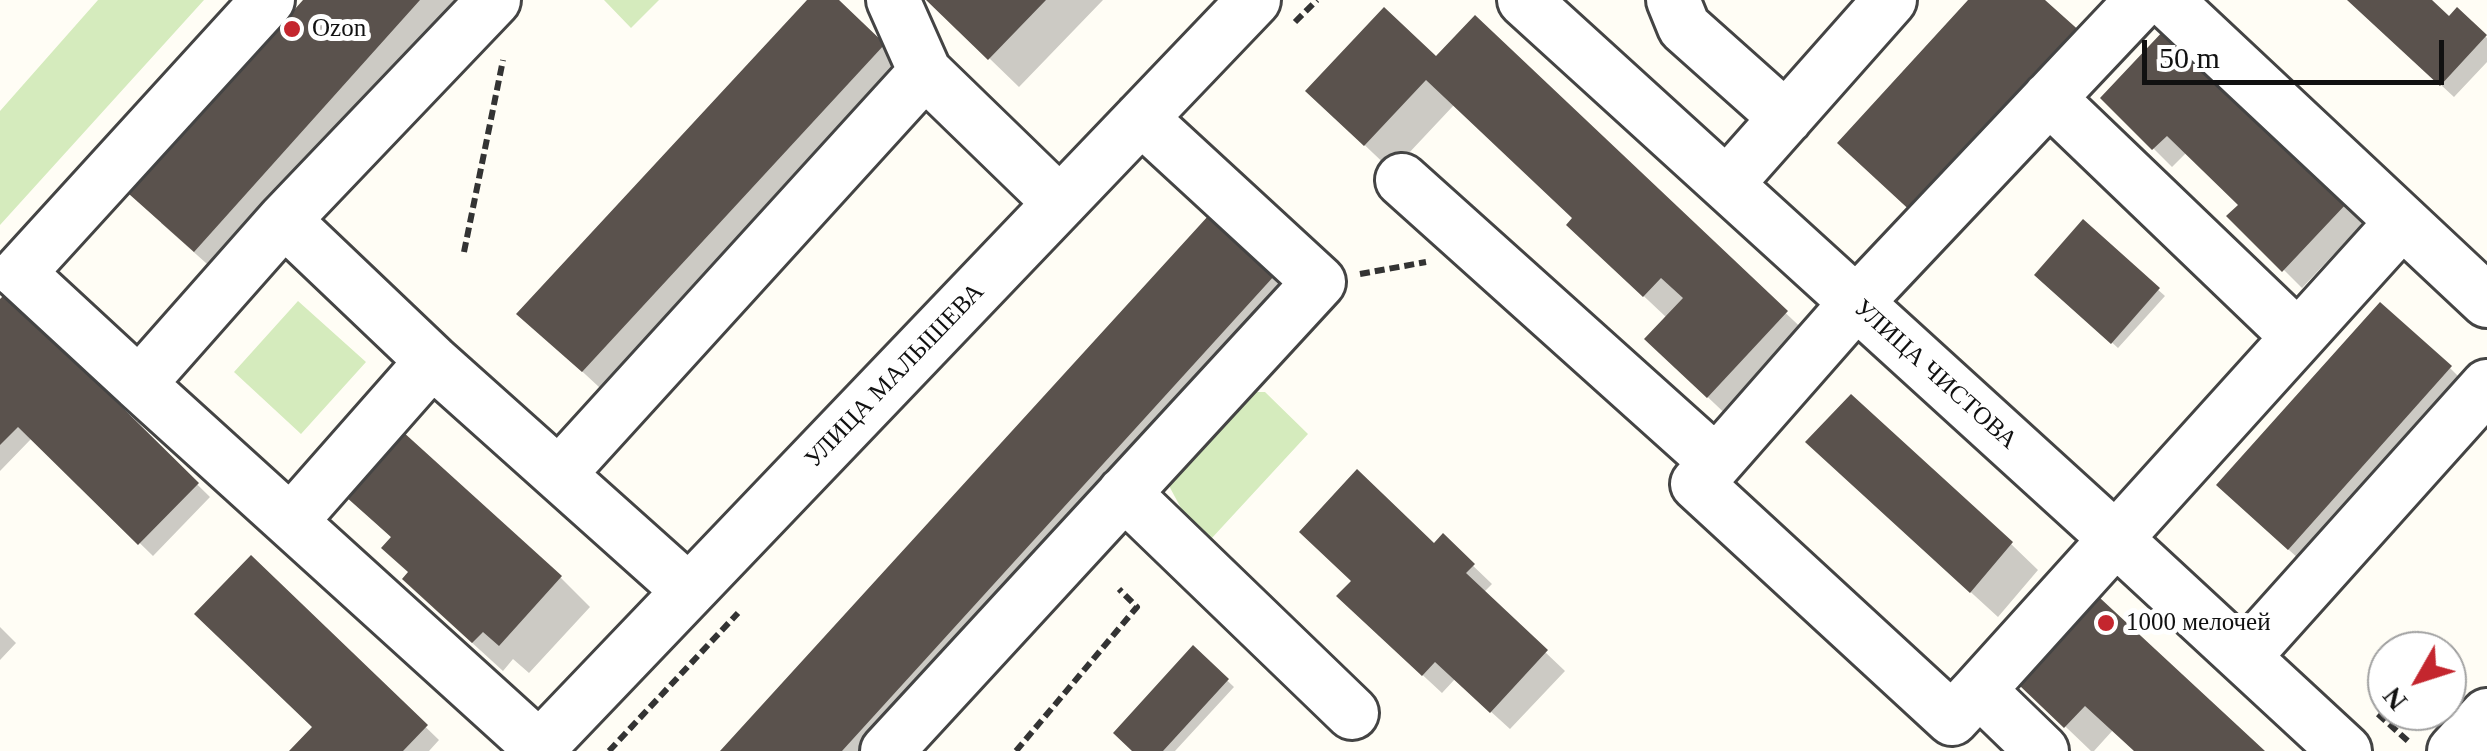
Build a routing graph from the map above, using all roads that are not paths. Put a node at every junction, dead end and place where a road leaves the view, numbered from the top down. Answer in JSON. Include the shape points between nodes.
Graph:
{"nodes":[{"id":1,"x":268,"y":0,"type":"edge"},
{"id":2,"x":494,"y":0,"type":"edge"},
{"id":3,"x":893,"y":0,"type":"edge"},
{"id":4,"x":1254,"y":0,"type":"edge"},
{"id":5,"x":1524,"y":0,"type":"edge"},
{"id":6,"x":1673,"y":0,"type":"edge"},
{"id":7,"x":1890,"y":0,"type":"edge"},
{"id":8,"x":2142,"y":0,"type":"edge"},
{"id":9,"x":2166,"y":0,"type":"edge"},
{"id":10,"x":925,"y":72,"type":"junction"},
{"id":11,"x":2049,"y":98,"type":"junction"},
{"id":12,"x":1141,"y":118,"type":"junction"},
{"id":13,"x":1786,"y":118,"type":"junction"},
{"id":14,"x":1402,"y":180,"type":"dead end"},
{"id":15,"x":1727,"y":184,"type":"junction"},
{"id":16,"x":1060,"y":203,"type":"junction"},
{"id":17,"x":284,"y":220,"type":"junction"},
{"id":18,"x":2402,"y":222,"type":"junction"},
{"id":19,"x":10,"y":273,"type":"edge"},
{"id":20,"x":2487,"y":301,"type":"edge"},
{"id":21,"x":1856,"y":303,"type":"junction"},
{"id":22,"x":2298,"y":337,"type":"junction"},
{"id":23,"x":432,"y":361,"type":"junction"},
{"id":24,"x":138,"y":384,"type":"junction"},
{"id":25,"x":2487,"y":386,"type":"edge"},
{"id":26,"x":1716,"y":462,"type":"junction"},
{"id":27,"x":560,"y":474,"type":"junction"},
{"id":28,"x":1124,"y":493,"type":"junction"},
{"id":29,"x":291,"y":522,"type":"junction"},
{"id":30,"x":2117,"y":540,"type":"junction"},
{"id":31,"x":689,"y":591,"type":"junction"},
{"id":32,"x":2244,"y":656,"type":"junction"},
{"id":33,"x":1352,"y":713,"type":"dead end"},
{"id":34,"x":2487,"y":715,"type":"edge"},
{"id":35,"x":1959,"y":720,"type":"edge"},
{"id":36,"x":538,"y":749,"type":"edge"},
{"id":37,"x":886,"y":751,"type":"edge"},
{"id":38,"x":2042,"y":751,"type":"edge"},
{"id":39,"x":2345,"y":751,"type":"edge"},
{"id":40,"x":2454,"y":751,"type":"edge"}],
"edges":[{"from":1,"to":19,"type":"street"},
{"from":2,"to":17,"type":"street"},
{"from":3,"to":10,"type":"street"},
{"from":4,"to":12,"type":"street","name":"УЛИЦА МАЛЫШЕВА"},
{"from":5,"to":15,"type":"street","name":"УЛИЦА ЧИСТОВА"},
{"from":6,"to":13,"type":"street","via":[[1684,27]]},
{"from":7,"to":13,"type":"street"},
{"from":8,"to":11,"type":"street"},
{"from":9,"to":18,"type":"street"},
{"from":10,"to":16,"type":"street"},
{"from":10,"to":27,"type":"street"},
{"from":11,"to":21,"type":"street"},
{"from":11,"to":22,"type":"street"},
{"from":12,"to":16,"type":"street","name":"УЛИЦА МАЛЫШЕВА"},
{"from":12,"to":28,"type":"street","via":[[1319,282]]},
{"from":13,"to":15,"type":"street"},
{"from":14,"to":26,"type":"street"},
{"from":15,"to":21,"type":"street","name":"УЛИЦА ЧИСТОВА"},
{"from":16,"to":31,"type":"street","name":"УЛИЦА МАЛЫШЕВА"},
{"from":17,"to":23,"type":"street"},
{"from":17,"to":24,"type":"street"},
{"from":18,"to":20,"type":"street"},
{"from":18,"to":22,"type":"street"},
{"from":19,"to":24,"type":"street"},
{"from":21,"to":26,"type":"street"},
{"from":21,"to":30,"type":"street","name":"УЛИЦА ЧИСТОВА"},
{"from":22,"to":30,"type":"street"},
{"from":23,"to":27,"type":"street"},
{"from":23,"to":29,"type":"street"},
{"from":24,"to":29,"type":"street"},
{"from":25,"to":32,"type":"street"},
{"from":26,"to":35,"type":"street","via":[[1697,484]]},
{"from":27,"to":31,"type":"street"},
{"from":28,"to":33,"type":"street"},
{"from":28,"to":37,"type":"street"},
{"from":29,"to":36,"type":"street"},
{"from":30,"to":32,"type":"street","name":"УЛИЦА ЧИСТОВА"},
{"from":30,"to":35,"type":"street"},
{"from":31,"to":36,"type":"street","name":"УЛИЦА МАЛЫШЕВА"},
{"from":32,"to":39,"type":"street","name":"УЛИЦА ЧИСТОВА"},
{"from":34,"to":40,"type":"street"},
{"from":35,"to":38,"type":"street"}]}
